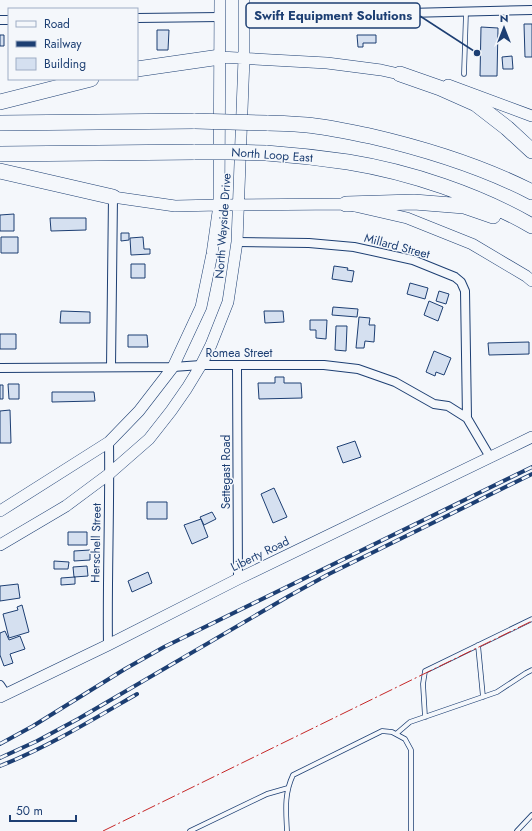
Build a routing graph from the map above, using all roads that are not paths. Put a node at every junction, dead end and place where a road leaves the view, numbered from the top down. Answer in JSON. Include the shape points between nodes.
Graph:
{"nodes":[{"id":1,"x":220,"y":0,"type":"edge"},
{"id":2,"x":244,"y":0,"type":"edge"},
{"id":3,"x":532,"y":10,"type":"edge"},
{"id":4,"x":466,"y":12,"type":"junction"},
{"id":5,"x":220,"y":17,"type":"junction"},
{"id":6,"x":244,"y":17,"type":"junction"},
{"id":7,"x":138,"y":18,"type":"edge"},
{"id":8,"x":220,"y":57,"type":"junction"},
{"id":9,"x":244,"y":58,"type":"junction"},
{"id":10,"x":138,"y":69,"type":"edge"},
{"id":11,"x":400,"y":74,"type":"junction"},
{"id":12,"x":464,"y":74,"type":"dead end"},
{"id":13,"x":87,"y":80,"type":"edge"},
{"id":14,"x":0,"y":102,"type":"edge"},
{"id":15,"x":532,"y":116,"type":"edge"},
{"id":16,"x":0,"y":123,"type":"edge"},
{"id":17,"x":532,"y":151,"type":"edge"},
{"id":18,"x":0,"y":154,"type":"edge"},
{"id":19,"x":0,"y":171,"type":"edge"},
{"id":20,"x":532,"y":192,"type":"edge"},
{"id":21,"x":113,"y":197,"type":"junction"},
{"id":22,"x":346,"y":204,"type":"junction"},
{"id":23,"x":219,"y":205,"type":"junction"},
{"id":24,"x":239,"y":205,"type":"junction"},
{"id":25,"x":532,"y":226,"type":"edge"},
{"id":26,"x":532,"y":230,"type":"edge"},
{"id":27,"x":237,"y":242,"type":"junction"},
{"id":28,"x":532,"y":281,"type":"edge"},
{"id":29,"x":201,"y":365,"type":"junction"},
{"id":30,"x":237,"y":366,"type":"junction"},
{"id":31,"x":111,"y":367,"type":"junction"},
{"id":32,"x":173,"y":367,"type":"junction"},
{"id":33,"x":0,"y":368,"type":"edge"},
{"id":34,"x":467,"y":418,"type":"junction"},
{"id":35,"x":532,"y":437,"type":"edge"},
{"id":36,"x":108,"y":442,"type":"junction"},
{"id":37,"x":490,"y":457,"type":"junction"},
{"id":38,"x":109,"y":474,"type":"junction"},
{"id":39,"x":0,"y":512,"type":"edge"},
{"id":40,"x":0,"y":545,"type":"edge"},
{"id":41,"x":238,"y":579,"type":"junction"},
{"id":42,"x":532,"y":618,"type":"edge"},
{"id":43,"x":108,"y":645,"type":"junction"},
{"id":44,"x":478,"y":645,"type":"junction"},
{"id":45,"x":532,"y":670,"type":"edge"},
{"id":46,"x":2,"y":692,"type":"edge"},
{"id":47,"x":483,"y":697,"type":"junction"},
{"id":48,"x":425,"y":717,"type":"junction"},
{"id":49,"x":396,"y":734,"type":"junction"},
{"id":50,"x":288,"y":788,"type":"junction"},
{"id":51,"x":532,"y":815,"type":"edge"},
{"id":52,"x":190,"y":831,"type":"edge"},
{"id":53,"x":287,"y":831,"type":"edge"},
{"id":54,"x":411,"y":831,"type":"edge"},
{"id":55,"x":517,"y":831,"type":"edge"}],
"edges":[{"from":1,"to":5,"type":"main road","name":"North Wayside Drive"},
{"from":2,"to":6,"type":"main road","name":"North Wayside Drive"},
{"from":3,"to":4,"type":"street"},
{"from":4,"to":6,"type":"street"},
{"from":4,"to":12,"type":"lane"},
{"from":5,"to":7,"type":"street"},
{"from":5,"to":8,"type":"main road","name":"North Wayside Drive"},
{"from":6,"to":9,"type":"main road","name":"North Wayside Drive"},
{"from":8,"to":9,"type":"main road"},
{"from":8,"to":10,"type":"highway"},
{"from":8,"to":23,"type":"main road","name":"North Wayside Drive"},
{"from":9,"to":11,"type":"main road","via":[[327,63]]},
{"from":9,"to":24,"type":"main road","name":"North Wayside Drive"},
{"from":11,"to":15,"type":"main road","via":[[456,87]]},
{"from":11,"to":17,"type":"highway","via":[[476,104]]},
{"from":13,"to":14,"type":"highway"},
{"from":16,"to":20,"type":"highway","bridge":true,"via":[[195,121],[307,125],[398,142],[437,153]]},
{"from":18,"to":25,"type":"highway","name":"North Loop East","bridge":true,"via":[[266,153],[350,162],[390,171],[467,195],[512,214]]},
{"from":19,"to":21,"type":"highway"},
{"from":21,"to":23,"type":"main road","via":[[174,206]]},
{"from":21,"to":31,"type":"street"},
{"from":22,"to":24,"type":"main road"},
{"from":22,"to":26,"type":"highway","via":[[414,202],[464,206]]},
{"from":22,"to":28,"type":"main road","via":[[407,218],[472,244]]},
{"from":23,"to":24,"type":"main road"},
{"from":23,"to":32,"type":"main road","name":"North Wayside Drive","via":[[201,307]]},
{"from":24,"to":27,"type":"main road","name":"North Wayside Drive"},
{"from":27,"to":29,"type":"main road","name":"North Wayside Drive","via":[[228,302]]},
{"from":27,"to":34,"type":"street","name":"Millard Street","via":[[309,243],[354,247],[413,260],[455,277],[465,291]]},
{"from":29,"to":30,"type":"street","name":"Romea Street"},
{"from":29,"to":32,"type":"street","name":"Romea Street"},
{"from":29,"to":38,"type":"main road","name":"North Wayside Drive","via":[[171,411],[148,439]]},
{"from":30,"to":34,"type":"street","name":"Romea Street","via":[[324,365],[358,369],[395,382],[434,404],[448,406]]},
{"from":30,"to":41,"type":"street","name":"Settegast Road"},
{"from":31,"to":32,"type":"street","name":"Romea Street"},
{"from":31,"to":33,"type":"street","name":"Romea Street"},
{"from":32,"to":36,"type":"main road","name":"North Wayside Drive","via":[[139,411]]},
{"from":34,"to":37,"type":"street","name":"Millard Street"},
{"from":35,"to":37,"type":"main road","name":"Liberty Road"},
{"from":36,"to":38,"type":"street","name":"Herschell Street"},
{"from":36,"to":39,"type":"main road","name":"North Wayside Drive"},
{"from":37,"to":41,"type":"main road","name":"Liberty Road"},
{"from":38,"to":40,"type":"main road","name":"North Wayside Drive","via":[[66,506]]},
{"from":38,"to":43,"type":"street","name":"Herschell Street"},
{"from":41,"to":43,"type":"main road","name":"Liberty Road"},
{"from":42,"to":44,"type":"lane"},
{"from":43,"to":46,"type":"main road","name":"Liberty Road"},
{"from":44,"to":47,"type":"lane"},
{"from":44,"to":48,"type":"lane","via":[[425,671]]},
{"from":45,"to":47,"type":"lane","via":[[497,692]]},
{"from":47,"to":48,"type":"lane"},
{"from":48,"to":49,"type":"lane","via":[[410,722]]},
{"from":49,"to":50,"type":"lane","via":[[382,731],[293,775]]},
{"from":49,"to":54,"type":"lane","via":[[405,739],[411,750]]},
{"from":50,"to":52,"type":"lane","via":[[267,794]]},
{"from":50,"to":53,"type":"lane"},
{"from":51,"to":55,"type":"lane"}]}
